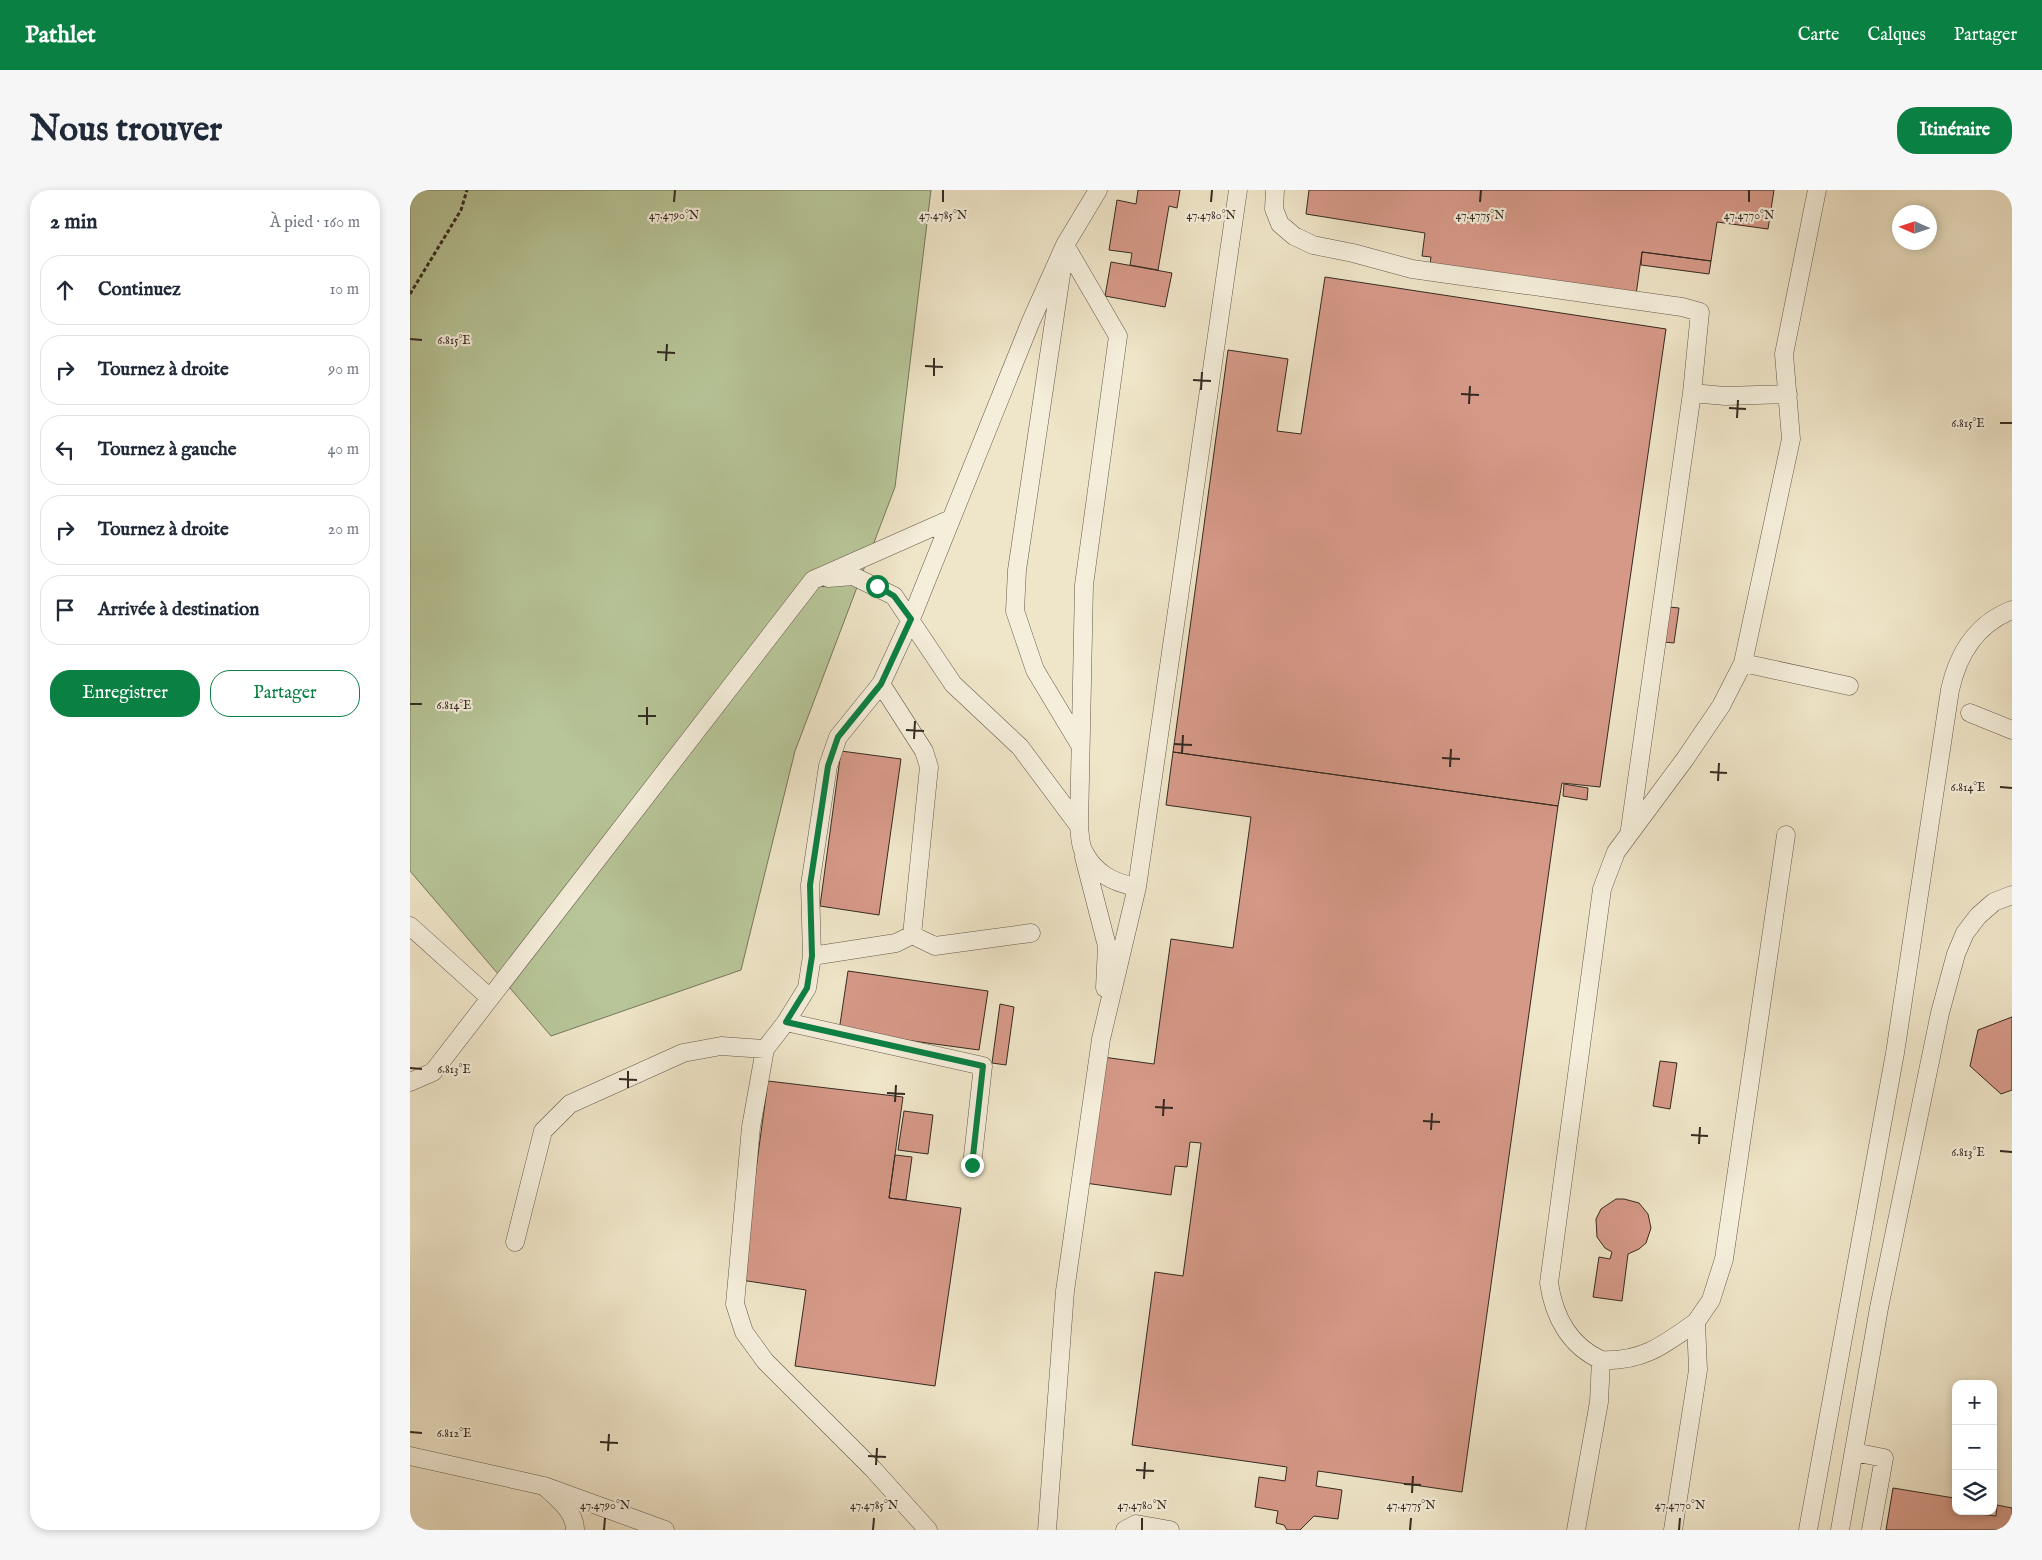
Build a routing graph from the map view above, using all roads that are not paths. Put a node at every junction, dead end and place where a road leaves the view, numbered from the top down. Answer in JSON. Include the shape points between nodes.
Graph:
{"nodes":[{"id":1,"x":1098,"y":190,"type":"edge"},
{"id":2,"x":1238,"y":190,"type":"edge"},
{"id":3,"x":1275,"y":190,"type":"edge"},
{"id":4,"x":1817,"y":190,"type":"edge"},
{"id":5,"x":1065,"y":245,"type":"junction"},
{"id":6,"x":1692,"y":393,"type":"junction"},
{"id":7,"x":1788,"y":394,"type":"junction"},
{"id":8,"x":951,"y":518,"type":"junction"},
{"id":9,"x":813,"y":580,"type":"junction"},
{"id":10,"x":2012,"y":610,"type":"edge"},
{"id":11,"x":911,"y":619,"type":"junction"},
{"id":12,"x":1743,"y":664,"type":"junction"},
{"id":13,"x":881,"y":684,"type":"junction"},
{"id":14,"x":1849,"y":686,"type":"dead end"},
{"id":15,"x":1970,"y":712,"type":"dead end"},
{"id":16,"x":2012,"y":730,"type":"edge"},
{"id":17,"x":1080,"y":744,"type":"junction"},
{"id":18,"x":1079,"y":826,"type":"junction"},
{"id":19,"x":1630,"y":832,"type":"junction"},
{"id":20,"x":1786,"y":836,"type":"dead end"},
{"id":21,"x":1082,"y":850,"type":"junction"},
{"id":22,"x":1137,"y":887,"type":"junction"},
{"id":23,"x":2012,"y":895,"type":"edge"},
{"id":24,"x":410,"y":926,"type":"edge"},
{"id":25,"x":1031,"y":933,"type":"dead end"},
{"id":26,"x":912,"y":935,"type":"junction"},
{"id":27,"x":812,"y":956,"type":"junction"},
{"id":28,"x":490,"y":998,"type":"junction"},
{"id":29,"x":786,"y":1022,"type":"junction"},
{"id":30,"x":1101,"y":1039,"type":"junction"},
{"id":31,"x":765,"y":1049,"type":"junction"},
{"id":32,"x":410,"y":1082,"type":"edge"},
{"id":33,"x":972,"y":1165,"type":"dead end"},
{"id":34,"x":515,"y":1242,"type":"dead end"},
{"id":35,"x":1696,"y":1322,"type":"junction"},
{"id":36,"x":1601,"y":1360,"type":"junction"},
{"id":37,"x":1854,"y":1452,"type":"junction"},
{"id":38,"x":410,"y":1456,"type":"edge"},
{"id":39,"x":544,"y":1486,"type":"junction"},
{"id":40,"x":575,"y":1530,"type":"edge"},
{"id":41,"x":665,"y":1530,"type":"edge"},
{"id":42,"x":928,"y":1530,"type":"edge"},
{"id":43,"x":1047,"y":1530,"type":"edge"},
{"id":44,"x":1125,"y":1530,"type":"edge"},
{"id":45,"x":1170,"y":1530,"type":"edge"},
{"id":46,"x":1576,"y":1530,"type":"edge"},
{"id":47,"x":1674,"y":1530,"type":"edge"},
{"id":48,"x":1808,"y":1530,"type":"edge"},
{"id":49,"x":1840,"y":1530,"type":"edge"},
{"id":50,"x":1871,"y":1530,"type":"edge"}],
"edges":[{"from":1,"to":5,"type":"lane"},
{"from":2,"to":22,"type":"lane"},
{"from":3,"to":6,"type":"lane","via":[[1274,209],[1280,224],[1294,236],[1313,245],[1353,252],[1412,269],[1682,306],[1700,312]]},
{"from":4,"to":7,"type":"lane","via":[[1786,337],[1784,354]]},
{"from":5,"to":8,"type":"lane"},
{"from":5,"to":17,"type":"lane","via":[[1118,336],[1084,585]]},
{"from":5,"to":17,"type":"lane","via":[[1017,570],[1015,611],[1035,670]]},
{"from":6,"to":7,"type":"lane","via":[[1725,396]]},
{"from":6,"to":19,"type":"lane"},
{"from":7,"to":12,"type":"lane","via":[[1792,439]]},
{"from":8,"to":9,"type":"lane"},
{"from":8,"to":11,"type":"lane"},
{"from":9,"to":11,"type":"lane","via":[[853,576],[894,596]]},
{"from":9,"to":28,"type":"lane"},
{"from":10,"to":48,"type":"lane","via":[[1976,633],[1954,670],[1895,1053]]},
{"from":11,"to":13,"type":"lane"},
{"from":11,"to":18,"type":"lane","via":[[953,684],[1020,746]]},
{"from":12,"to":14,"type":"lane"},
{"from":12,"to":19,"type":"lane","via":[[1721,706]]},
{"from":13,"to":26,"type":"lane","via":[[924,751],[929,767]]},
{"from":13,"to":27,"type":"lane","via":[[838,737],[828,766],[810,885]]},
{"from":15,"to":16,"type":"lane"},
{"from":17,"to":18,"type":"lane"},
{"from":18,"to":21,"type":"lane"},
{"from":19,"to":36,"type":"lane","via":[[1616,852],[1602,889],[1549,1284],[1566,1332],[1578,1346]]},
{"from":20,"to":35,"type":"lane","via":[[1724,1260],[1711,1300]]},
{"from":21,"to":22,"type":"lane","via":[[1098,871],[1117,884]]},
{"from":21,"to":30,"type":"lane","via":[[1107,946]]},
{"from":22,"to":30,"type":"lane"},
{"from":23,"to":37,"type":"lane","via":[[1994,902],[1978,916],[1956,954],[1940,1013],[1879,1308]]},
{"from":24,"to":28,"type":"lane"},
{"from":25,"to":26,"type":"lane","via":[[935,946]]},
{"from":26,"to":27,"type":"lane","via":[[896,943]]},
{"from":27,"to":29,"type":"lane","via":[[807,988]]},
{"from":28,"to":32,"type":"lane","via":[[433,1072]]},
{"from":29,"to":31,"type":"lane"},
{"from":29,"to":33,"type":"lane","via":[[983,1066]]},
{"from":30,"to":43,"type":"lane","via":[[1065,1290]]},
{"from":31,"to":34,"type":"lane","via":[[721,1046],[683,1053],[570,1104],[543,1131]]},
{"from":31,"to":42,"type":"lane","via":[[751,1127],[735,1304],[744,1332],[765,1361],[873,1469]]},
{"from":35,"to":36,"type":"lane","via":[[1663,1345],[1635,1359]]},
{"from":35,"to":47,"type":"lane","via":[[1698,1370]]},
{"from":36,"to":46,"type":"lane","via":[[1599,1402]]},
{"from":37,"to":49,"type":"lane"},
{"from":37,"to":50,"type":"lane","via":[[1884,1458]]},
{"from":38,"to":39,"type":"lane"},
{"from":39,"to":40,"type":"lane","via":[[566,1506]]},
{"from":39,"to":41,"type":"lane"},
{"from":44,"to":45,"type":"lane","via":[[1136,1524]]}]}
